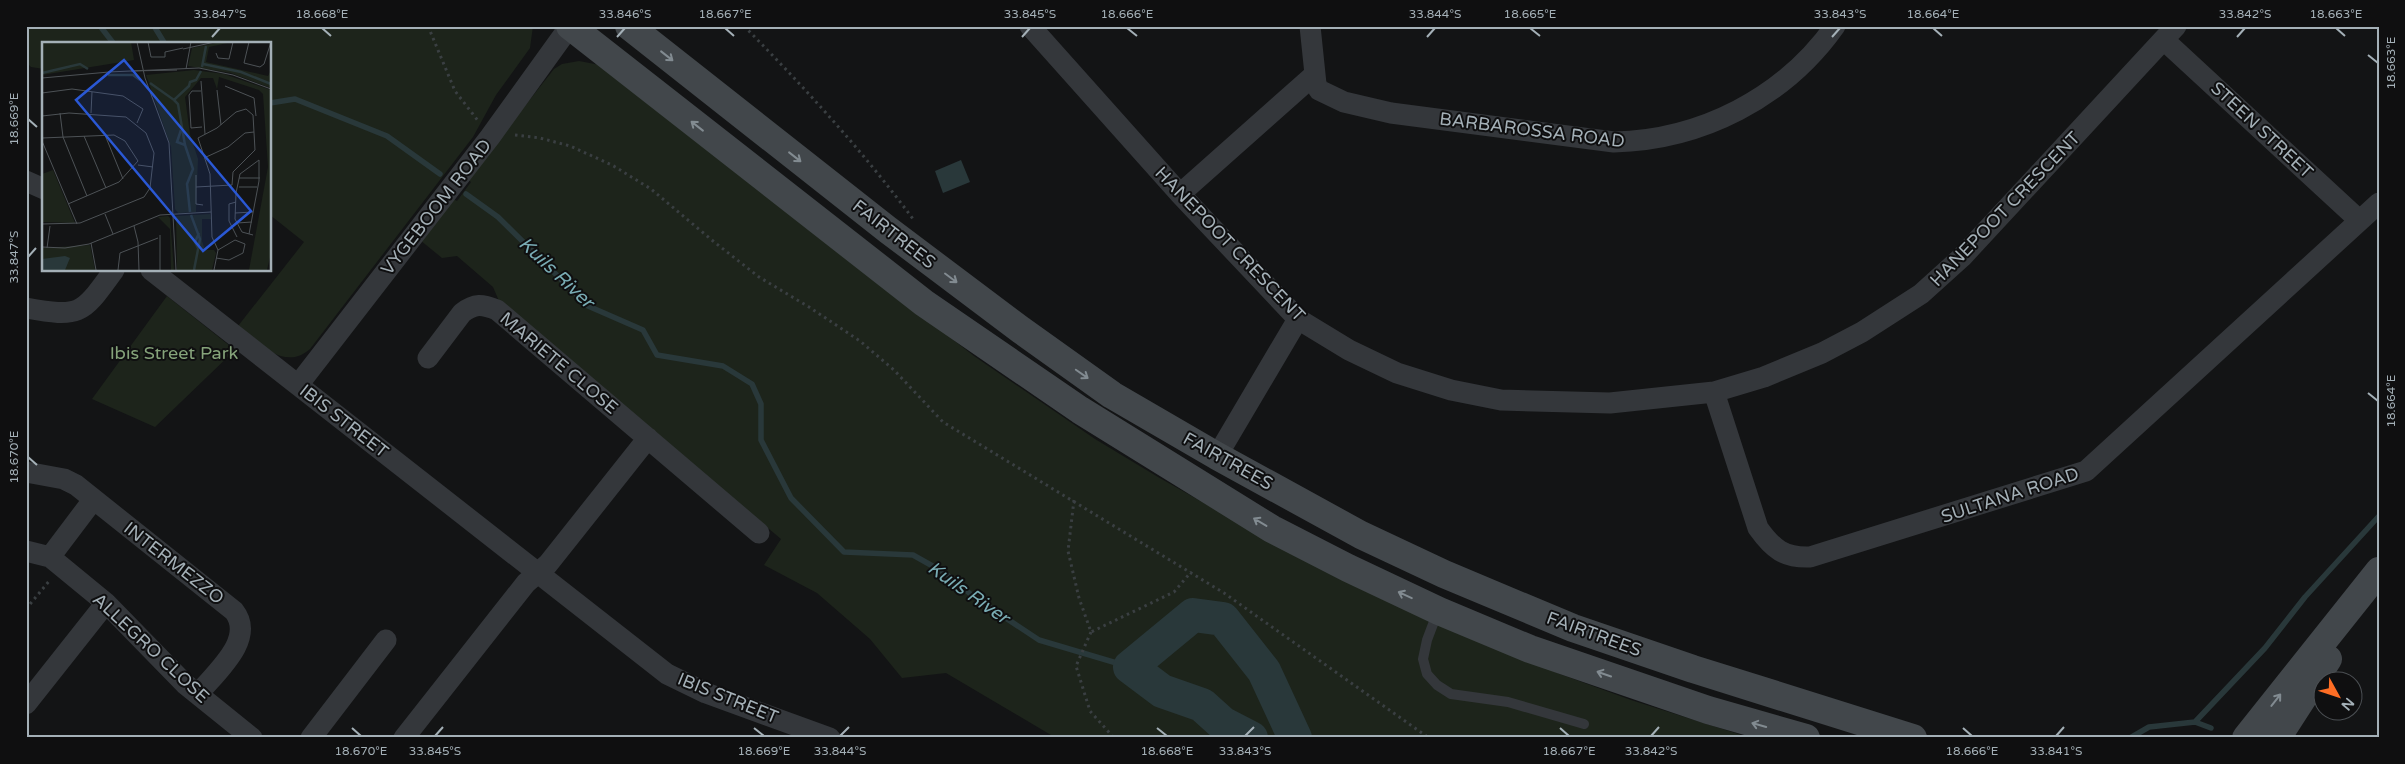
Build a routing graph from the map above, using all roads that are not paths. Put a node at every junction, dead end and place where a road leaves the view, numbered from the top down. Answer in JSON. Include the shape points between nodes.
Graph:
{"nodes":[{"id":1,"x":570,"y":26,"type":"edge"},
{"id":2,"x":629,"y":26,"type":"edge"},
{"id":3,"x":1030,"y":26,"type":"edge"},
{"id":4,"x":1310,"y":26,"type":"edge"},
{"id":5,"x":1835,"y":26,"type":"edge"},
{"id":6,"x":2170,"y":33,"type":"edge"},
{"id":7,"x":1314,"y":75,"type":"junction"},
{"id":8,"x":26,"y":181,"type":"edge"},
{"id":9,"x":42,"y":188,"type":"edge"},
{"id":10,"x":1180,"y":194,"type":"junction"},
{"id":11,"x":2379,"y":203,"type":"edge"},
{"id":12,"x":2359,"y":220,"type":"junction"},
{"id":13,"x":113,"y":271,"type":"edge"},
{"id":14,"x":152,"y":271,"type":"edge"},
{"id":15,"x":26,"y":308,"type":"edge"},
{"id":16,"x":1298,"y":319,"type":"junction"},
{"id":17,"x":428,"y":358,"type":"dead end"},
{"id":18,"x":298,"y":384,"type":"junction"},
{"id":19,"x":1714,"y":392,"type":"junction"},
{"id":20,"x":648,"y":438,"type":"junction"},
{"id":21,"x":1217,"y":456,"type":"junction"},
{"id":22,"x":26,"y":472,"type":"edge"},
{"id":23,"x":93,"y":500,"type":"junction"},
{"id":24,"x":759,"y":533,"type":"dead end"},
{"id":25,"x":26,"y":550,"type":"edge"},
{"id":26,"x":55,"y":561,"type":"junction"},
{"id":27,"x":2379,"y":570,"type":"edge"},
{"id":28,"x":537,"y":573,"type":"junction"},
{"id":29,"x":2379,"y":582,"type":"edge"},
{"id":30,"x":106,"y":603,"type":"junction"},
{"id":31,"x":1439,"y":610,"type":"junction"},
{"id":32,"x":386,"y":640,"type":"dead end"},
{"id":33,"x":198,"y":694,"type":"junction"},
{"id":34,"x":26,"y":704,"type":"edge"},
{"id":35,"x":1584,"y":724,"type":"dead end"},
{"id":36,"x":252,"y":738,"type":"edge"},
{"id":37,"x":311,"y":738,"type":"edge"},
{"id":38,"x":404,"y":738,"type":"edge"},
{"id":39,"x":830,"y":738,"type":"edge"},
{"id":40,"x":1806,"y":738,"type":"edge"},
{"id":41,"x":1914,"y":738,"type":"edge"},
{"id":42,"x":2246,"y":738,"type":"edge"},
{"id":43,"x":2277,"y":738,"type":"edge"}],
"edges":[{"from":1,"to":18,"type":"street","name":"VYGEBOOM ROAD","via":[[490,137]]},
{"from":31,"to":1,"type":"main road","name":"FAIRTREES","one_way":true,"via":[[1272,529],[1080,410],[924,303]]},
{"from":2,"to":21,"type":"main road","name":"FAIRTREES","one_way":true,"via":[[1021,330],[1112,394]]},
{"from":3,"to":10,"type":"street","name":"HANEPOOT CRESCENT"},
{"from":4,"to":7,"type":"street","name":"BARBAROSSA ROAD"},
{"from":5,"to":7,"type":"street","name":"BARBAROSSA ROAD","via":[[1806,64],[1756,101],[1717,122],[1639,142],[1536,134],[1391,113],[1332,97],[1319,90]]},
{"from":6,"to":12,"type":"street","name":"STEEN STREET"},
{"from":6,"to":19,"type":"street","name":"HANEPOOT CRESCENT","via":[[1962,257],[1921,294],[1822,353],[1764,377]]},
{"from":7,"to":10,"type":"street"},
{"from":8,"to":9,"type":"street"},
{"from":10,"to":16,"type":"street","name":"HANEPOOT CRESCENT"},
{"from":11,"to":12,"type":"street","name":"SULTANA ROAD"},
{"from":12,"to":19,"type":"street","name":"SULTANA ROAD","via":[[2086,471],[1810,558],[1794,558],[1768,542],[1758,528]]},
{"from":13,"to":15,"type":"street","via":[[89,303],[73,313]]},
{"from":14,"to":18,"type":"street","name":"IBIS STREET"},
{"from":16,"to":19,"type":"street","name":"HANEPOOT CRESCENT","via":[[1348,350],[1397,373],[1451,390],[1502,400],[1610,403]]},
{"from":16,"to":21,"type":"street"},
{"from":17,"to":20,"type":"street","name":"MARIETE CLOSE","via":[[462,313],[474,305],[484,304],[510,320]]},
{"from":18,"to":28,"type":"street","name":"IBIS STREET"},
{"from":20,"to":24,"type":"street","name":"MARIETE CLOSE"},
{"from":20,"to":28,"type":"street","via":[[548,564]]},
{"from":21,"to":41,"type":"main road","name":"FAIRTREES","via":[[1361,535],[1573,628]]},
{"from":22,"to":23,"type":"street","name":"INTERMEZZO","via":[[64,479]]},
{"from":23,"to":26,"type":"street"},
{"from":23,"to":33,"type":"street","name":"INTERMEZZO","via":[[239,618],[242,626],[238,644]]},
{"from":25,"to":26,"type":"street","name":"ALLEGRO CLOSE"},
{"from":26,"to":30,"type":"street","name":"ALLEGRO CLOSE"},
{"from":42,"to":27,"type":"main road","one_way":true},
{"from":28,"to":38,"type":"street"},
{"from":28,"to":39,"type":"street","name":"IBIS STREET","via":[[667,674],[706,693]]},
{"from":29,"to":43,"type":"main road"},
{"from":30,"to":33,"type":"street","name":"ALLEGRO CLOSE","via":[[167,667]]},
{"from":30,"to":34,"type":"street"},
{"from":31,"to":35,"type":"lane","via":[[1423,659],[1427,674],[1437,685],[1451,694],[1508,702]]},
{"from":40,"to":31,"type":"main road","name":"FAIRTREES","one_way":true,"via":[[1708,710],[1530,649]]},
{"from":32,"to":37,"type":"street"},
{"from":33,"to":36,"type":"street","name":"ALLEGRO CLOSE"}]}
